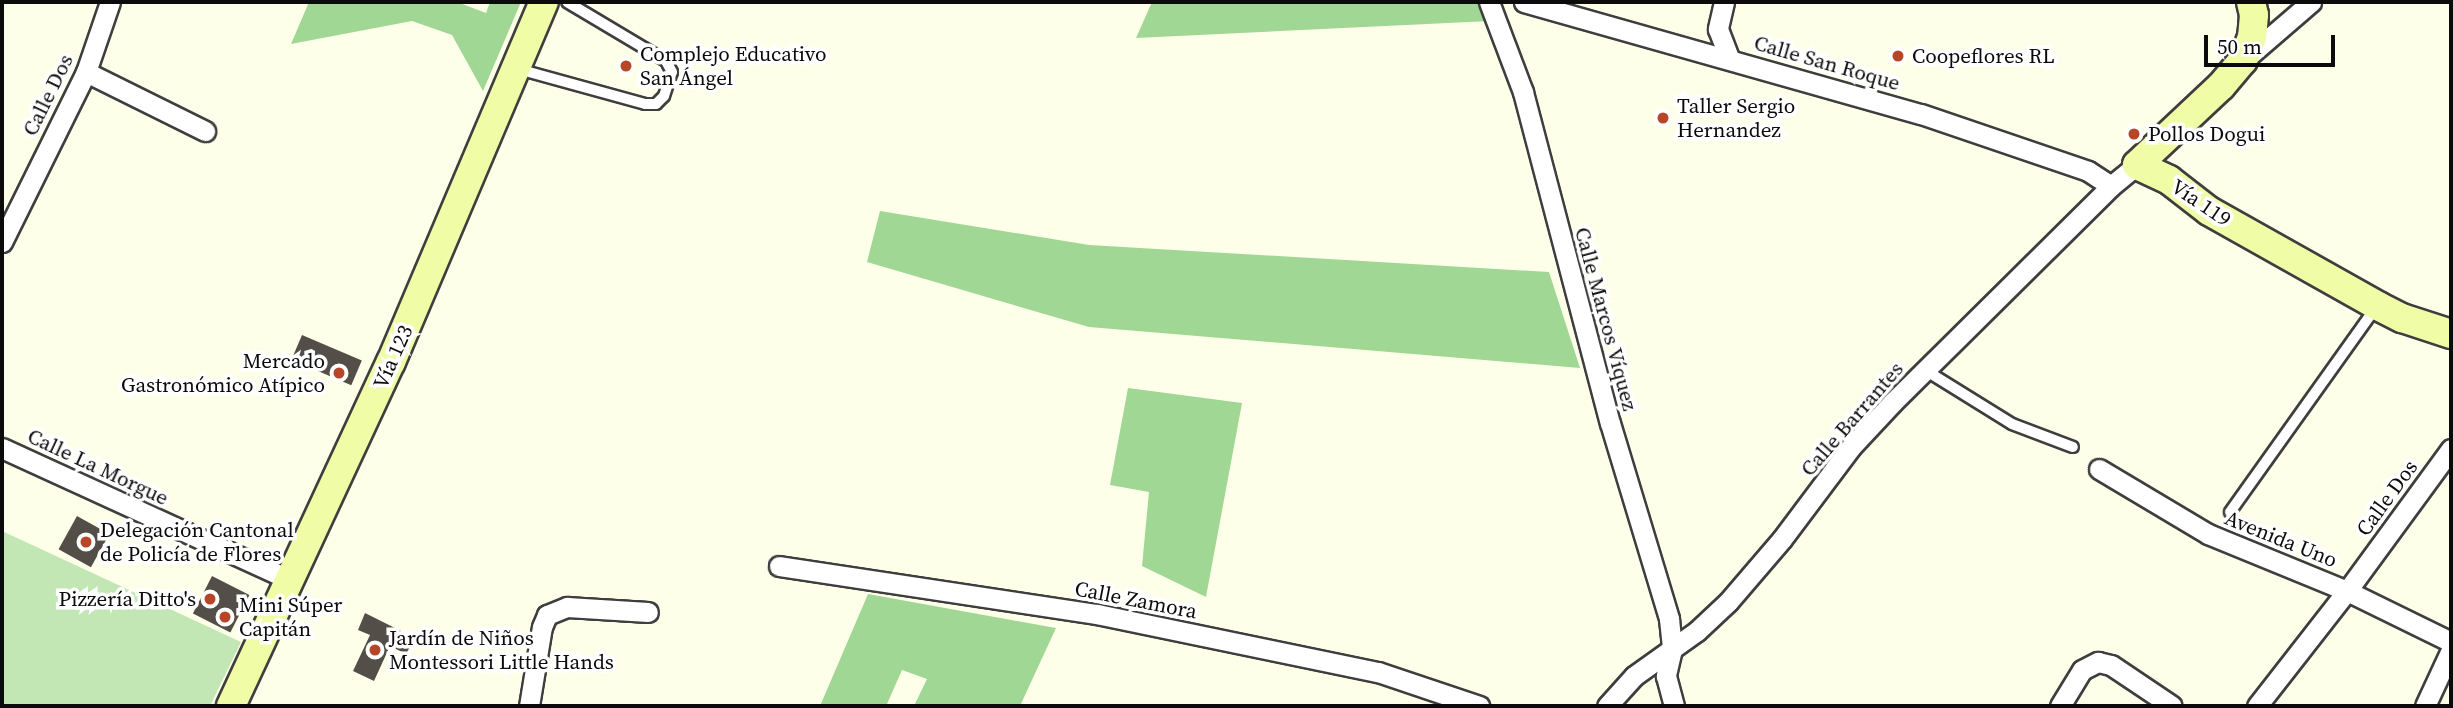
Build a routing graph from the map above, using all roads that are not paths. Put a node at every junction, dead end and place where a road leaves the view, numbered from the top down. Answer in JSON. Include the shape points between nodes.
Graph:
{"nodes":[{"id":1,"x":110,"y":2,"type":"edge"},
{"id":2,"x":544,"y":2,"type":"edge"},
{"id":3,"x":567,"y":2,"type":"edge"},
{"id":4,"x":1489,"y":2,"type":"edge"},
{"id":5,"x":1524,"y":2,"type":"edge"},
{"id":6,"x":1724,"y":2,"type":"edge"},
{"id":7,"x":2251,"y":2,"type":"edge"},
{"id":8,"x":2311,"y":2,"type":"edge"},
{"id":9,"x":1729,"y":58,"type":"junction"},
{"id":10,"x":2243,"y":60,"type":"junction"},
{"id":11,"x":515,"y":68,"type":"junction"},
{"id":12,"x":86,"y":72,"type":"junction"},
{"id":13,"x":205,"y":131,"type":"dead end"},
{"id":14,"x":2137,"y":164,"type":"junction"},
{"id":15,"x":2111,"y":186,"type":"junction"},
{"id":16,"x":2,"y":242,"type":"edge"},
{"id":17,"x":2378,"y":306,"type":"junction"},
{"id":18,"x":2451,"y":334,"type":"edge"},
{"id":19,"x":1926,"y":370,"type":"junction"},
{"id":20,"x":2073,"y":447,"type":"dead end"},
{"id":21,"x":2,"y":448,"type":"edge"},
{"id":22,"x":2451,"y":449,"type":"edge"},
{"id":23,"x":2099,"y":469,"type":"dead end"},
{"id":24,"x":2230,"y":512,"type":"dead end"},
{"id":25,"x":779,"y":566,"type":"dead end"},
{"id":26,"x":289,"y":580,"type":"junction"},
{"id":27,"x":2347,"y":591,"type":"junction"},
{"id":28,"x":648,"y":612,"type":"dead end"},
{"id":29,"x":2451,"y":642,"type":"edge"},
{"id":30,"x":1672,"y":649,"type":"junction"},
{"id":31,"x":2451,"y":650,"type":"edge"},
{"id":32,"x":231,"y":706,"type":"edge"},
{"id":33,"x":528,"y":706,"type":"edge"},
{"id":34,"x":1479,"y":706,"type":"edge"},
{"id":35,"x":1607,"y":706,"type":"edge"},
{"id":36,"x":1674,"y":706,"type":"edge"},
{"id":37,"x":2060,"y":706,"type":"edge"},
{"id":38,"x":2172,"y":706,"type":"edge"},
{"id":39,"x":2257,"y":706,"type":"edge"},
{"id":40,"x":2425,"y":706,"type":"edge"}],
"edges":[{"from":1,"to":12,"type":"street","name":"Calle Dos"},
{"from":2,"to":11,"type":"main road","name":"Vía 123"},
{"from":3,"to":11,"type":"lane","via":[[666,61],[672,72],[664,96],[656,104],[645,104]]},
{"from":4,"to":30,"type":"street","name":"Calle Marcos Víquez","via":[[1522,92],[1610,423],[1669,620]]},
{"from":5,"to":9,"type":"street","name":"Calle San Roque"},
{"from":6,"to":9,"type":"street","via":[[1718,29]]},
{"from":7,"to":10,"type":"main road","via":[[2252,37]]},
{"from":8,"to":10,"type":"street"},
{"from":9,"to":15,"type":"street","name":"Calle San Roque","via":[[1921,114],[2088,171]]},
{"from":10,"to":14,"type":"main road"},
{"from":11,"to":26,"type":"main road","name":"Vía 123","via":[[391,362]]},
{"from":12,"to":13,"type":"street"},
{"from":12,"to":16,"type":"street","name":"Calle Dos"},
{"from":14,"to":15,"type":"street","name":"Calle Barrantes"},
{"from":14,"to":17,"type":"main road","name":"Vía 119","via":[[2169,180],[2209,211]]},
{"from":15,"to":19,"type":"street","name":"Calle Barrantes"},
{"from":17,"to":18,"type":"main road","name":"Vía 119"},
{"from":17,"to":24,"type":"lane"},
{"from":19,"to":20,"type":"lane","via":[[2012,424]]},
{"from":19,"to":30,"type":"street","name":"Calle Barrantes","via":[[1851,447],[1728,602]]},
{"from":21,"to":26,"type":"street","name":"Calle La Morgue"},
{"from":22,"to":27,"type":"street","name":"Calle Dos"},
{"from":23,"to":27,"type":"street","name":"Avenida Uno","via":[[2208,534]]},
{"from":25,"to":34,"type":"street","name":"Calle Zamora","via":[[1097,614],[1378,672]]},
{"from":26,"to":32,"type":"main road","name":"Vía 123"},
{"from":27,"to":29,"type":"street","name":"Avenida Uno"},
{"from":27,"to":39,"type":"street","name":"Calle Dos"},
{"from":28,"to":33,"type":"street","via":[[567,607],[547,615]]},
{"from":30,"to":35,"type":"street","name":"Calle Barrantes","via":[[1634,676]]},
{"from":30,"to":36,"type":"street","name":"Calle Marcos Víquez","via":[[1666,676]]},
{"from":31,"to":40,"type":"street"},
{"from":37,"to":38,"type":"street","via":[[2081,670],[2098,662],[2111,665]]}]}
